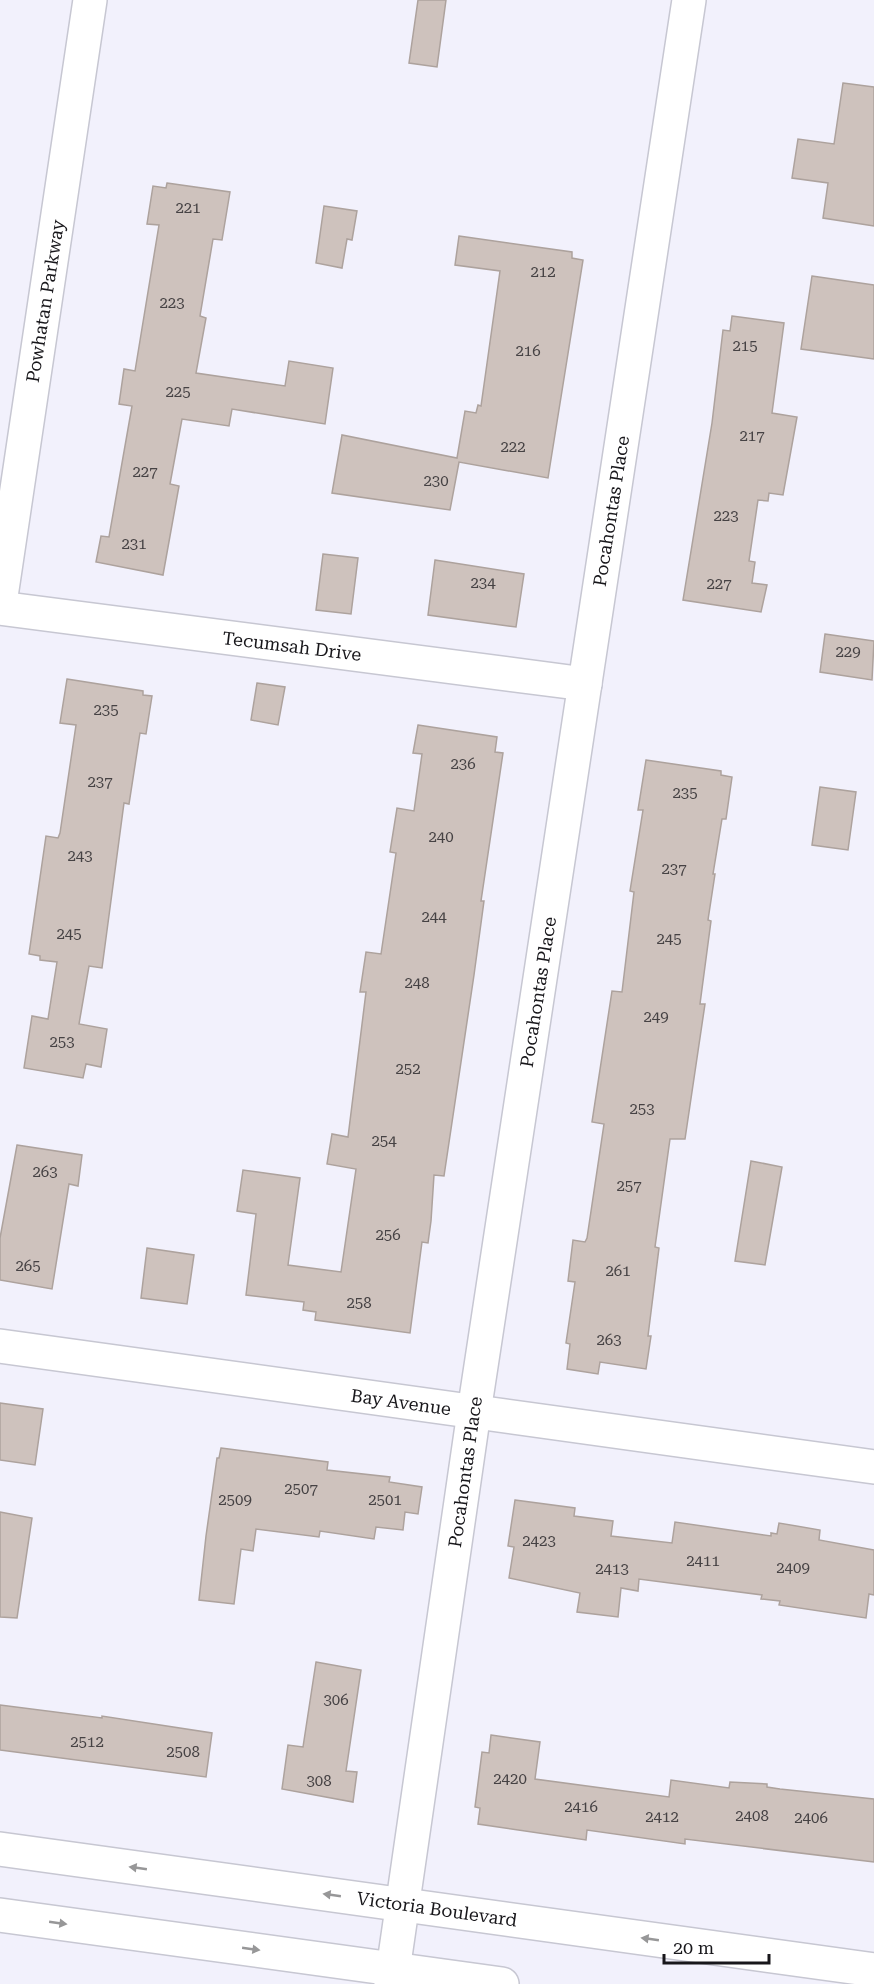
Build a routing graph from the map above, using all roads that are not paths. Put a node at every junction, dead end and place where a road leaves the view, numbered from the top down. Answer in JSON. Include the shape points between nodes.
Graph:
{"nodes":[{"id":1,"x":90,"y":0,"type":"edge"},
{"id":2,"x":689,"y":0,"type":"edge"},
{"id":3,"x":0,"y":603,"type":"edge"},
{"id":4,"x":0,"y":608,"type":"edge"},
{"id":5,"x":585,"y":684,"type":"junction"},
{"id":6,"x":0,"y":1346,"type":"edge"},
{"id":7,"x":474,"y":1412,"type":"junction"},
{"id":8,"x":874,"y":1467,"type":"edge"},
{"id":9,"x":0,"y":1849,"type":"edge"},
{"id":10,"x":403,"y":1905,"type":"junction"},
{"id":11,"x":0,"y":1915,"type":"edge"},
{"id":12,"x":874,"y":1970,"type":"edge"},
{"id":13,"x":392,"y":1976,"type":"edge"},
{"id":14,"x":502,"y":1984,"type":"edge"}],
"edges":[{"from":1,"to":3,"type":"street","name":"Powhatan Parkway"},
{"from":2,"to":5,"type":"street","name":"Pocahontas Place"},
{"from":4,"to":5,"type":"street","name":"Tecumsah Drive"},
{"from":5,"to":7,"type":"street","name":"Pocahontas Place"},
{"from":6,"to":7,"type":"street","name":"Bay Avenue"},
{"from":7,"to":8,"type":"street","name":"Bay Avenue"},
{"from":7,"to":10,"type":"street","name":"Pocahontas Place"},
{"from":10,"to":9,"type":"street","name":"Victoria Boulevard","one_way":true},
{"from":12,"to":10,"type":"street","name":"Victoria Boulevard","one_way":true},
{"from":10,"to":13,"type":"street","name":"Pocahontas Place"},
{"from":11,"to":13,"type":"street","one_way":true},
{"from":13,"to":14,"type":"street"}]}
